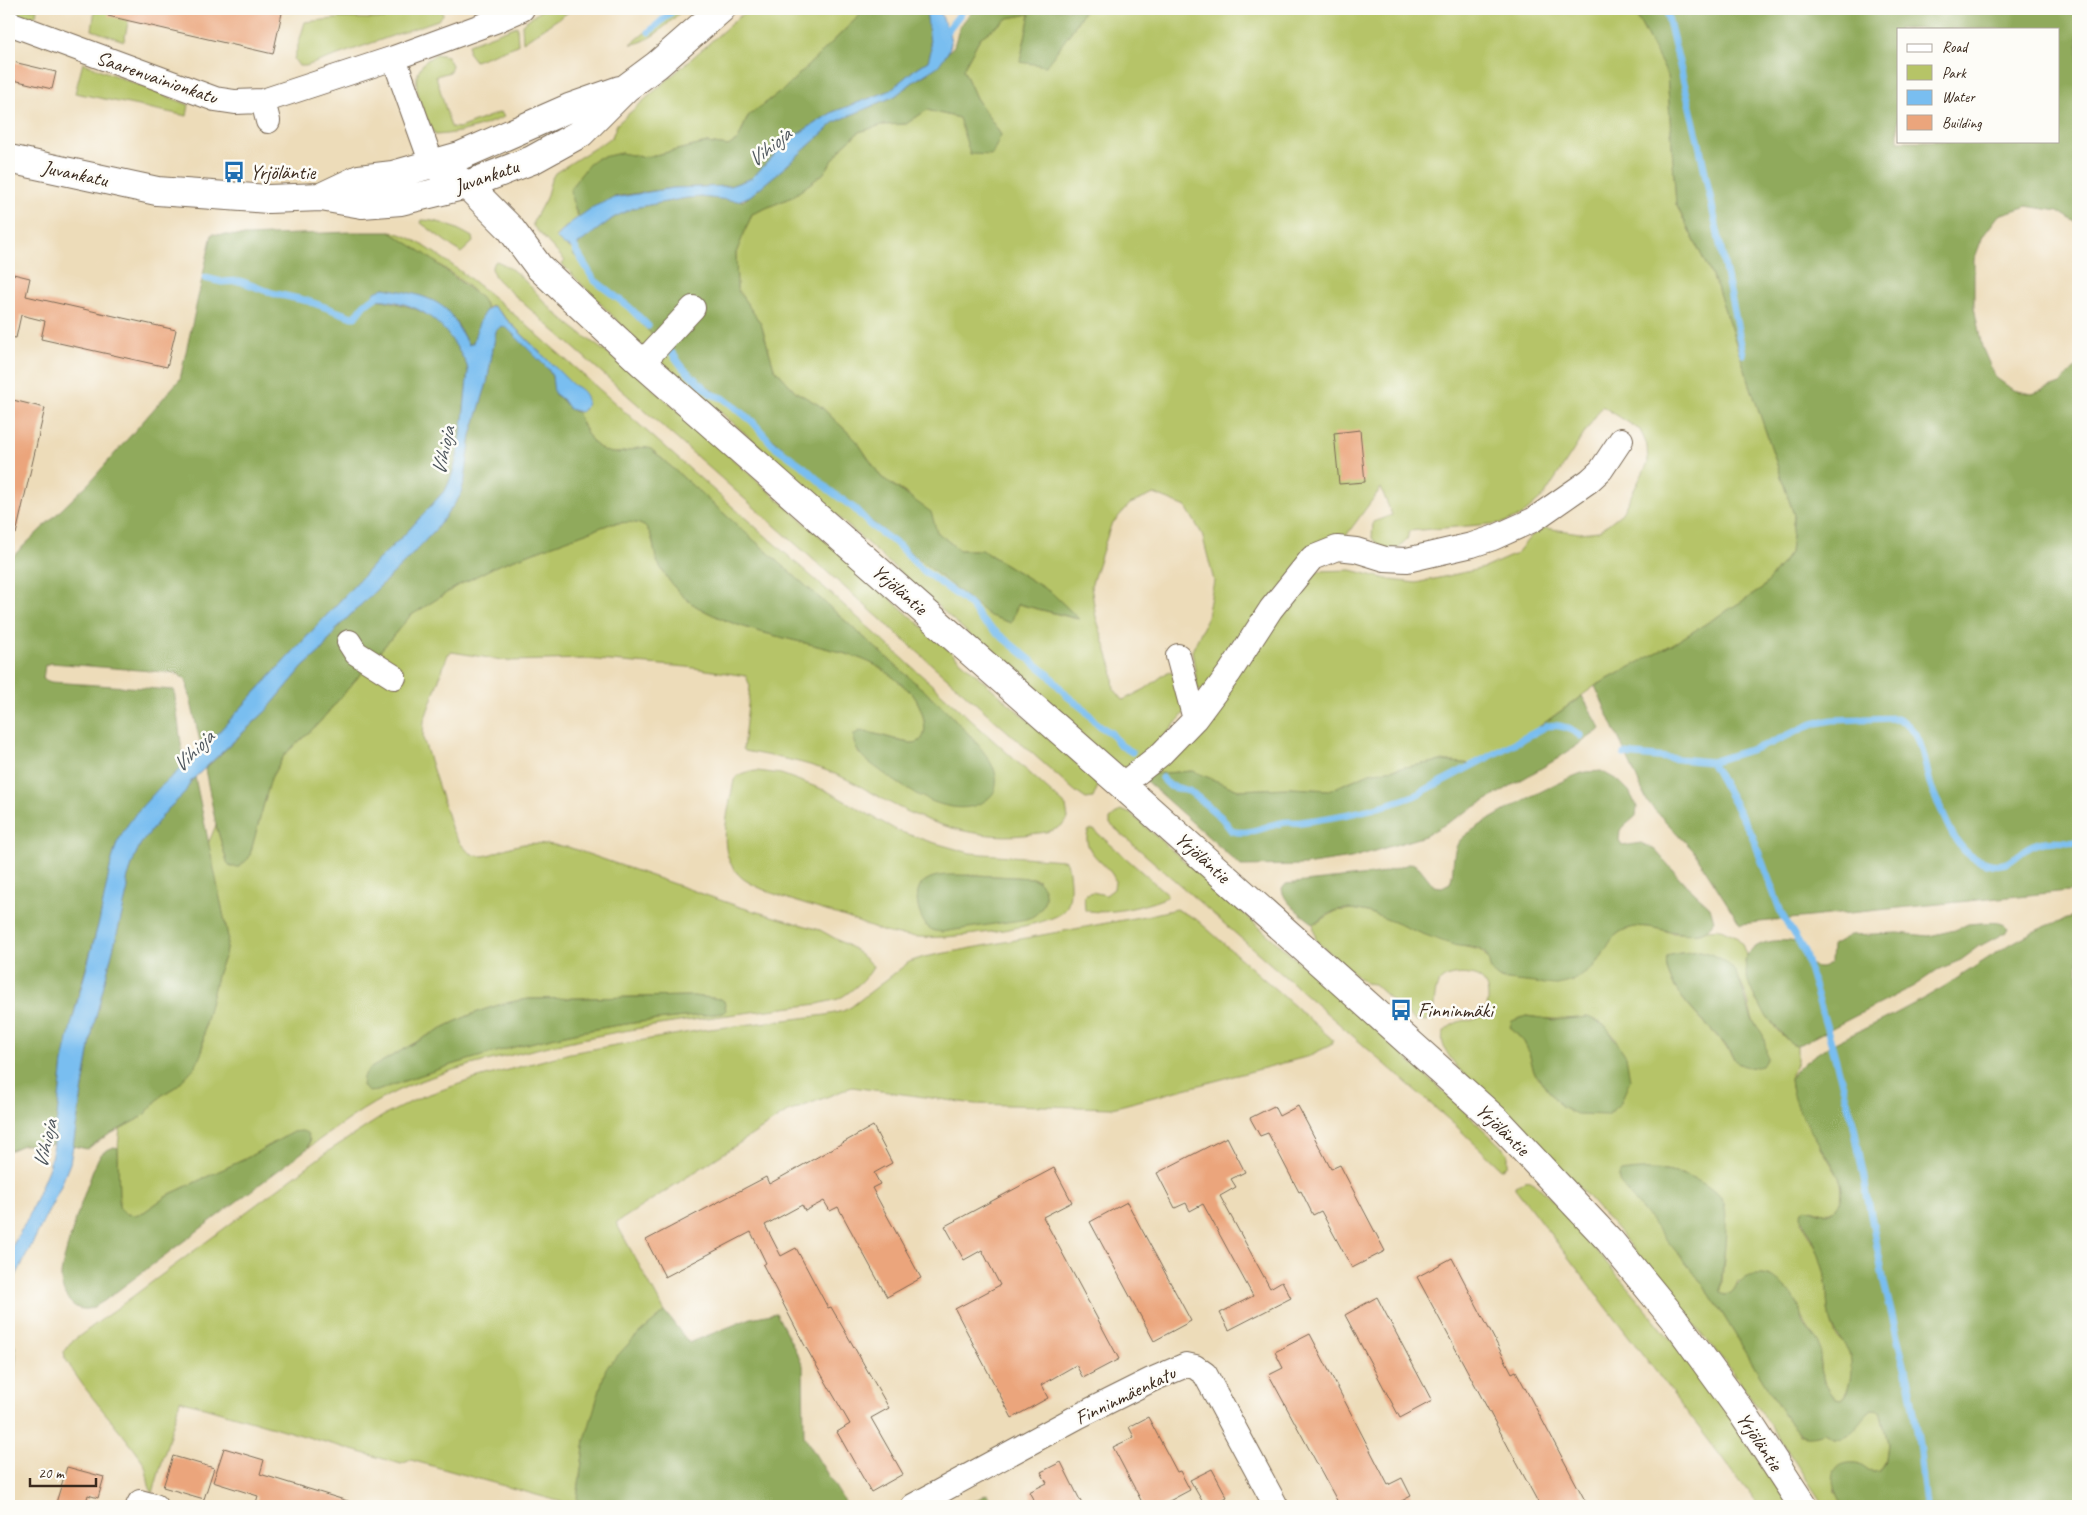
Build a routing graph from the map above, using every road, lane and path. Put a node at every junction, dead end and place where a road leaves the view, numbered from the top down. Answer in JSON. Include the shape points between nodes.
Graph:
{"nodes":[{"id":1,"x":522,"y":9,"type":"edge"},
{"id":2,"x":721,"y":9,"type":"edge"},
{"id":3,"x":9,"y":23,"type":"edge"},
{"id":4,"x":394,"y":58,"type":"junction"},
{"id":5,"x":626,"y":88,"type":"junction"},
{"id":6,"x":9,"y":159,"type":"edge"},
{"id":7,"x":432,"y":164,"type":"junction"},
{"id":8,"x":458,"y":187,"type":"junction"},
{"id":9,"x":322,"y":197,"type":"junction"},
{"id":10,"x":693,"y":308,"type":"dead end"},
{"id":11,"x":642,"y":363,"type":"junction"},
{"id":12,"x":1620,"y":440,"type":"dead end"},
{"id":13,"x":349,"y":642,"type":"dead end"},
{"id":14,"x":1178,"y":656,"type":"dead end"},
{"id":15,"x":394,"y":677,"type":"dead end"},
{"id":16,"x":1195,"y":719,"type":"junction"},
{"id":17,"x":1122,"y":785,"type":"junction"},
{"id":18,"x":913,"y":1506,"type":"edge"},
{"id":19,"x":1276,"y":1506,"type":"edge"},
{"id":20,"x":1803,"y":1506,"type":"edge"}],
"edges":[{"from":1,"to":4,"type":"street","name":"Saarenvainionkatu"},
{"from":2,"to":5,"type":"main road","name":"Juvankatu"},
{"from":3,"to":4,"type":"street","name":"Saarenvainionkatu","via":[[215,99],[265,111]]},
{"from":4,"to":7,"type":"street"},
{"from":5,"to":7,"type":"main road","name":"Juvankatu","via":[[569,108],[460,156]]},
{"from":5,"to":8,"type":"main road","name":"Juvankatu","via":[[582,133],[532,160]]},
{"from":6,"to":9,"type":"main road","name":"Juvankatu","via":[[157,191],[268,199]]},
{"from":7,"to":8,"type":"main road","name":"Yrjöläntie"},
{"from":7,"to":9,"type":"main road","name":"Juvankatu","via":[[359,179]]},
{"from":8,"to":9,"type":"main road","name":"Juvankatu","via":[[401,201],[362,204]]},
{"from":8,"to":11,"type":"main road","name":"Yrjöläntie","via":[[496,240],[539,267]]},
{"from":10,"to":11,"type":"street"},
{"from":11,"to":17,"type":"main road","name":"Yrjöläntie"},
{"from":12,"to":16,"type":"street","via":[[1601,470],[1582,487],[1533,520],[1493,538],[1407,560],[1385,559],[1337,548],[1312,558],[1271,609]]},
{"from":13,"to":15,"type":"street","via":[[356,653]]},
{"from":14,"to":16,"type":"street"},
{"from":16,"to":17,"type":"street","via":[[1162,754]]},
{"from":17,"to":20,"type":"main road","name":"Yrjöläntie","via":[[1490,1115],[1541,1166],[1610,1241],[1674,1319],[1743,1414]]},
{"from":18,"to":19,"type":"street","name":"Finninmäenkatu","via":[[1079,1416],[1186,1365],[1205,1374]]}]}
